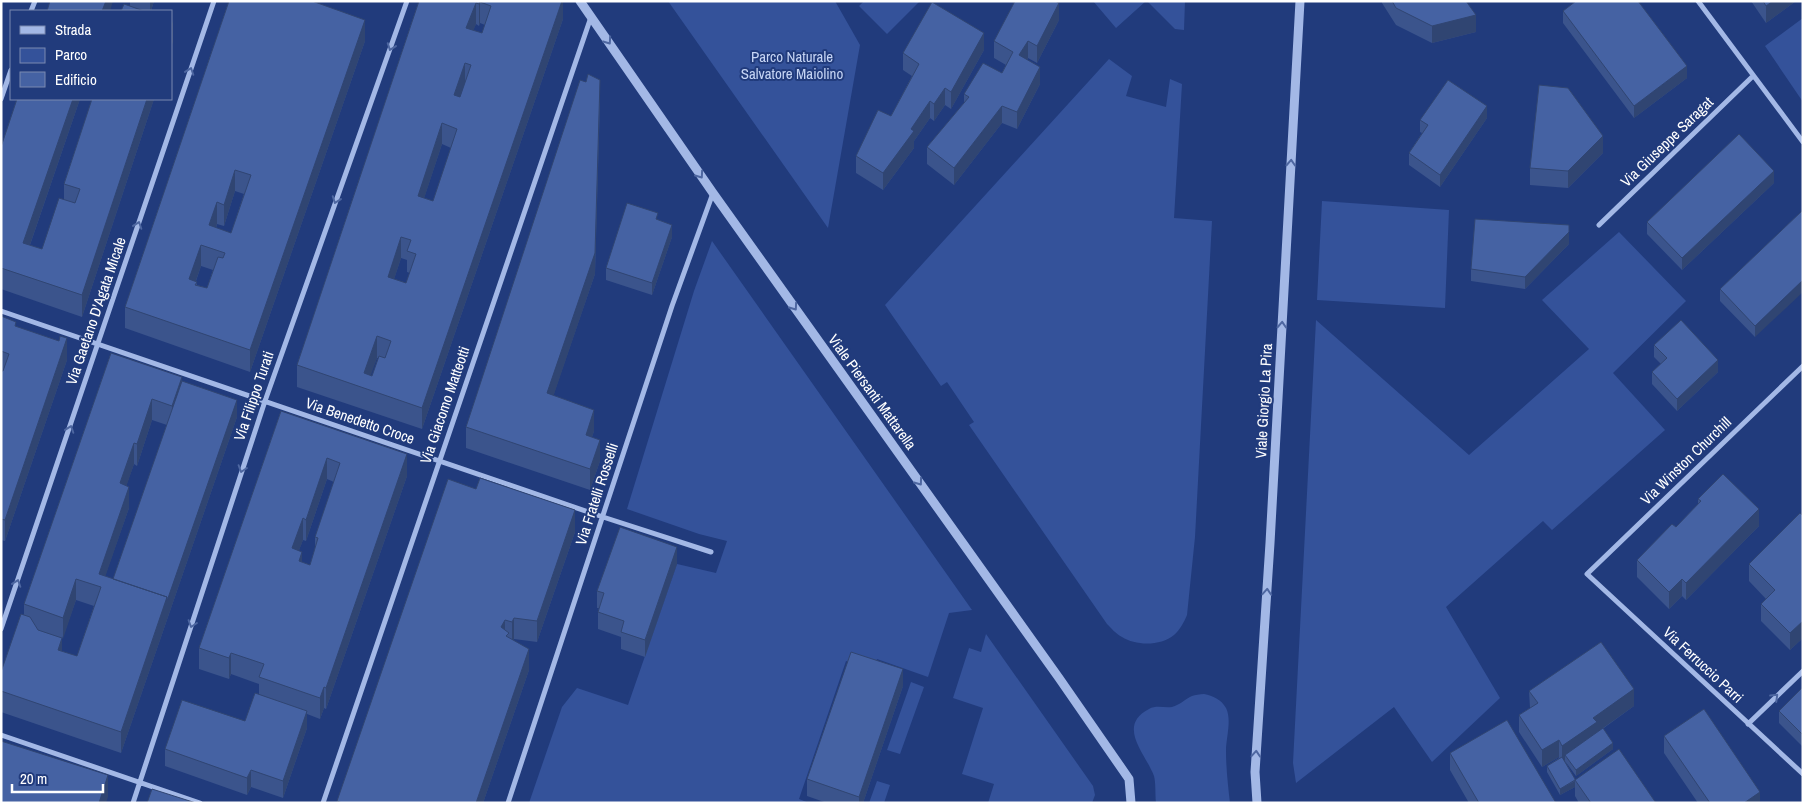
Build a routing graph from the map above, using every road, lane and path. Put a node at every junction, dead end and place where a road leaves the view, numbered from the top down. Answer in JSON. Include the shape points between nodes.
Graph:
{"nodes":[{"id":1,"x":214,"y":1,"type":"edge"},
{"id":2,"x":407,"y":1,"type":"edge"},
{"id":3,"x":580,"y":1,"type":"edge"},
{"id":4,"x":1300,"y":1,"type":"edge"},
{"id":5,"x":1698,"y":1,"type":"edge"},
{"id":6,"x":591,"y":16,"type":"junction"},
{"id":7,"x":10,"y":73,"type":"edge"},
{"id":8,"x":1753,"y":76,"type":"junction"},
{"id":9,"x":1,"y":99,"type":"edge"},
{"id":10,"x":1803,"y":142,"type":"edge"},
{"id":11,"x":713,"y":193,"type":"junction"},
{"id":12,"x":1599,"y":226,"type":"dead end"},
{"id":13,"x":1,"y":311,"type":"edge"},
{"id":14,"x":99,"y":344,"type":"junction"},
{"id":15,"x":1803,"y":366,"type":"edge"},
{"id":16,"x":265,"y":401,"type":"junction"},
{"id":17,"x":439,"y":461,"type":"junction"},
{"id":18,"x":603,"y":518,"type":"junction"},
{"id":19,"x":711,"y":552,"type":"dead end"},
{"id":20,"x":1587,"y":574,"type":"joint"},
{"id":21,"x":1,"y":629,"type":"edge"},
{"id":22,"x":1803,"y":671,"type":"edge"},
{"id":23,"x":1748,"y":724,"type":"junction"},
{"id":24,"x":1,"y":735,"type":"edge"},
{"id":25,"x":1803,"y":774,"type":"edge"},
{"id":26,"x":140,"y":783,"type":"junction"},
{"id":27,"x":133,"y":803,"type":"edge"},
{"id":28,"x":200,"y":803,"type":"edge"},
{"id":29,"x":323,"y":803,"type":"edge"},
{"id":30,"x":508,"y":803,"type":"edge"},
{"id":31,"x":1131,"y":803,"type":"edge"},
{"id":32,"x":1257,"y":803,"type":"edge"}],
"edges":[{"from":14,"to":1,"type":"street","name":"Via Gaetano D'Agata Micale","one_way":true},
{"from":2,"to":16,"type":"street","name":"Via Filippo Turati","one_way":true},
{"from":3,"to":6,"type":"street","name":"Viale Piersanti Mattarella"},
{"from":32,"to":4,"type":"street","name":"Viale Giorgio La Pira","one_way":true,"via":[[1255,772]]},
{"from":5,"to":8,"type":"street"},
{"from":6,"to":11,"type":"street","name":"Viale Piersanti Mattarella","one_way":true},
{"from":6,"to":17,"type":"street","name":"Via Giacomo Matteotti"},
{"from":7,"to":9,"type":"street"},
{"from":8,"to":10,"type":"street"},
{"from":8,"to":12,"type":"street","name":"Via Giuseppe Saragat"},
{"from":11,"to":18,"type":"street","name":"Via Fratelli Rosselli","via":[[672,306]]},
{"from":11,"to":31,"type":"street","name":"Viale Piersanti Mattarella","one_way":true,"via":[[1129,779]]},
{"from":13,"to":14,"type":"street","name":"Via Benedetto Croce"},
{"from":14,"to":16,"type":"street","name":"Via Benedetto Croce"},
{"from":21,"to":14,"type":"street","name":"Via Gaetano D'Agata Micale","one_way":true},
{"from":15,"to":20,"type":"street","name":"Via Winston Churchill"},
{"from":16,"to":17,"type":"street","name":"Via Benedetto Croce"},
{"from":16,"to":26,"type":"street","name":"Via Filippo Turati","one_way":true},
{"from":17,"to":18,"type":"street","name":"Via Benedetto Croce"},
{"from":17,"to":29,"type":"street","name":"Via Giacomo Matteotti"},
{"from":18,"to":19,"type":"street","name":"Via Benedetto Croce"},
{"from":18,"to":30,"type":"street","name":"Via Fratelli Rosselli"},
{"from":20,"to":23,"type":"street","name":"Via Ferruccio Parri"},
{"from":23,"to":22,"type":"street","one_way":true},
{"from":23,"to":25,"type":"street","name":"Via Ferruccio Parri"},
{"from":24,"to":26,"type":"street"},
{"from":26,"to":27,"type":"street","name":"Via Filippo Turati"},
{"from":26,"to":28,"type":"street"}]}
